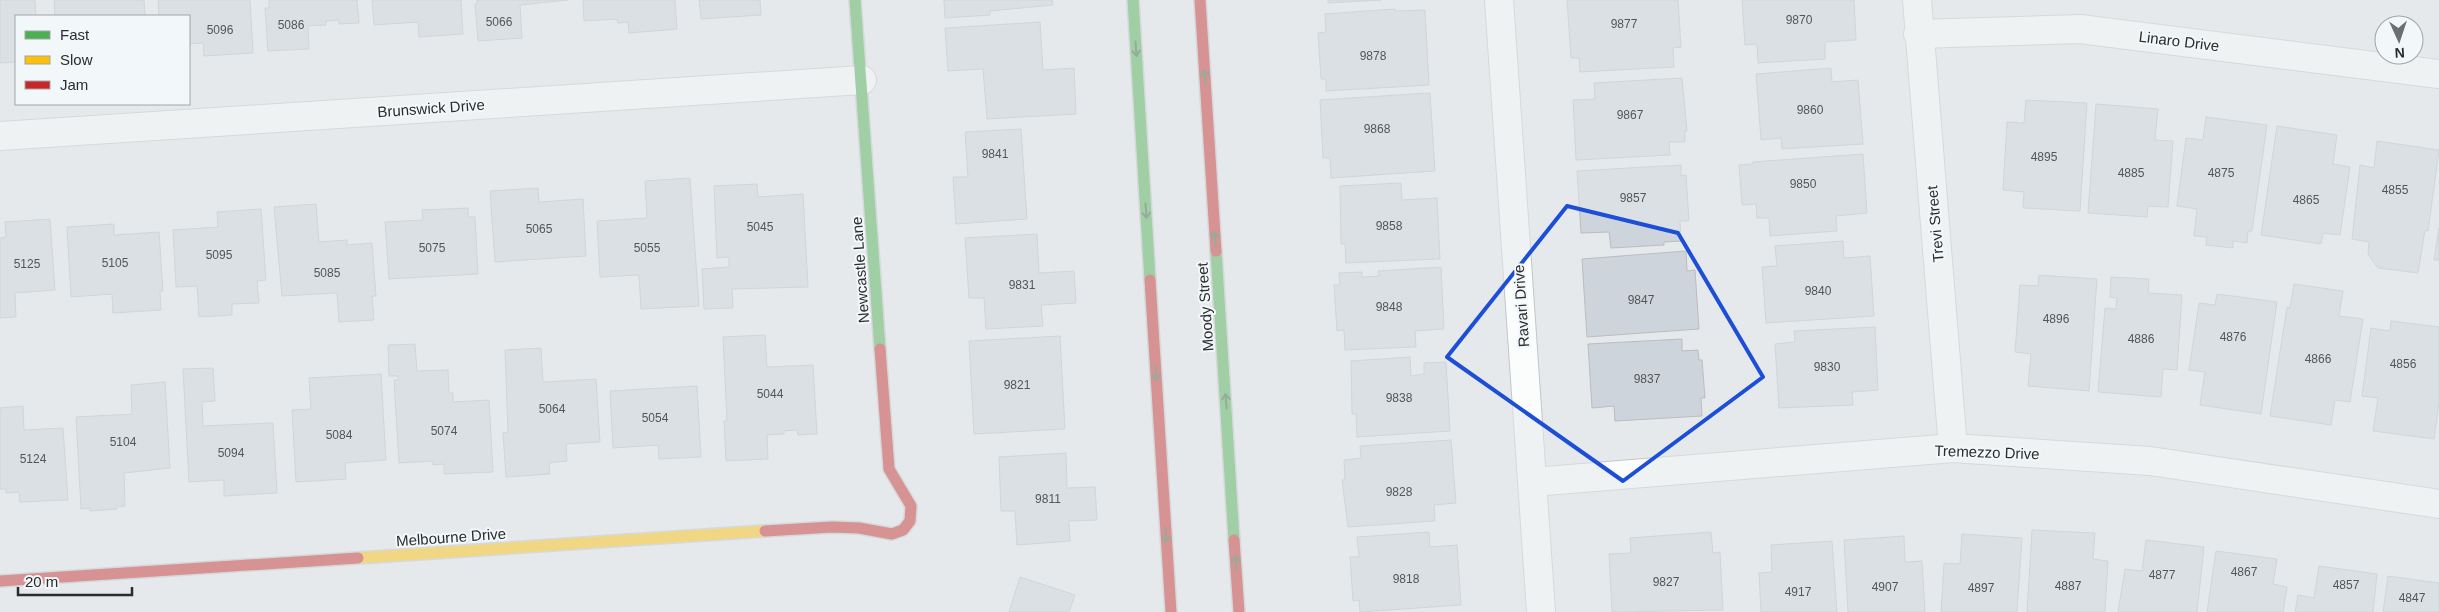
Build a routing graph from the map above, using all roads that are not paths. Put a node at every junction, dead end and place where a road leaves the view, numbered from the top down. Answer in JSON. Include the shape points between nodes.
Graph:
{"nodes":[{"id":1,"x":856,"y":0,"type":"edge"},
{"id":2,"x":1133,"y":0,"type":"edge"},
{"id":3,"x":1200,"y":0,"type":"edge"},
{"id":4,"x":1499,"y":0,"type":"edge"},
{"id":5,"x":1917,"y":0,"type":"edge"},
{"id":6,"x":1918,"y":34,"type":"junction"},
{"id":7,"x":2439,"y":74,"type":"edge"},
{"id":8,"x":862,"y":80,"type":"junction"},
{"id":9,"x":0,"y":136,"type":"edge"},
{"id":10,"x":1953,"y":448,"type":"junction"},
{"id":11,"x":1533,"y":482,"type":"junction"},
{"id":12,"x":2439,"y":504,"type":"edge"},
{"id":13,"x":903,"y":530,"type":"joint"},
{"id":14,"x":0,"y":581,"type":"edge"},
{"id":15,"x":1171,"y":612,"type":"edge"},
{"id":16,"x":1239,"y":612,"type":"edge"},
{"id":17,"x":1541,"y":612,"type":"edge"}],
"edges":[{"from":1,"to":8,"type":"street","name":"Newcastle Lane"},
{"from":2,"to":15,"type":"street","one_way":true},
{"from":16,"to":3,"type":"street","name":"Moody Street","one_way":true},
{"from":4,"to":11,"type":"street","name":"Ravari Drive"},
{"from":5,"to":6,"type":"street","name":"Trevi Street"},
{"from":6,"to":7,"type":"street","name":"Linaro Drive","via":[[2080,30]]},
{"from":6,"to":10,"type":"street","name":"Trevi Street"},
{"from":8,"to":9,"type":"street","name":"Brunswick Drive"},
{"from":8,"to":13,"type":"street","name":"Newcastle Lane","via":[[889,469],[911,506],[910,521]]},
{"from":10,"to":11,"type":"street","name":"Tremezzo Drive"},
{"from":10,"to":12,"type":"street","name":"Tremezzo Drive","via":[[2150,461]]},
{"from":11,"to":17,"type":"street","name":"Ravari Drive"},
{"from":13,"to":14,"type":"street","name":"Melbourne Drive","via":[[892,534],[832,527]]}]}
